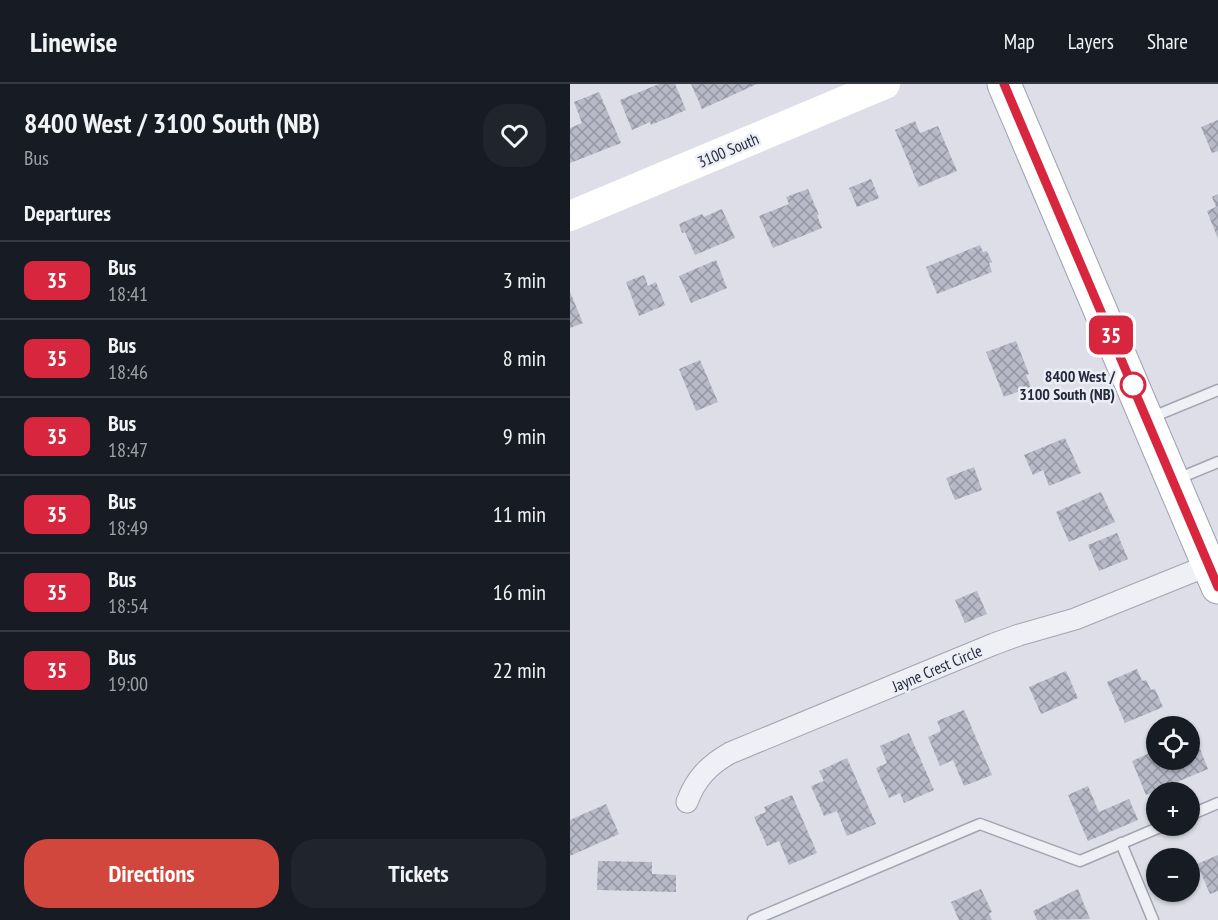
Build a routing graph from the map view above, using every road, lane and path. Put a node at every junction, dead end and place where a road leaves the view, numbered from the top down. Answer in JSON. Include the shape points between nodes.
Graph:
{"nodes":[{"id":1,"x":885,"y":84,"type":"edge"},
{"id":2,"x":1004,"y":84,"type":"edge"},
{"id":3,"x":570,"y":216,"type":"edge"},
{"id":4,"x":1218,"y":390,"type":"edge"},
{"id":5,"x":1147,"y":419,"type":"junction"},
{"id":6,"x":1218,"y":462,"type":"edge"},
{"id":7,"x":1173,"y":481,"type":"junction"},
{"id":8,"x":1213,"y":576,"type":"edge"},
{"id":9,"x":687,"y":802,"type":"dead end"},
{"id":10,"x":1218,"y":803,"type":"edge"},
{"id":11,"x":1200,"y":811,"type":"edge"},
{"id":12,"x":1146,"y":833,"type":"edge"},
{"id":13,"x":1121,"y":843,"type":"junction"},
{"id":14,"x":753,"y":920,"type":"edge"},
{"id":15,"x":1153,"y":920,"type":"edge"}],
"edges":[{"from":1,"to":3,"type":"street","name":"3100 South"},
{"from":2,"to":5,"type":"main road"},
{"from":4,"to":5,"type":"lane"},
{"from":5,"to":7,"type":"main road"},
{"from":6,"to":7,"type":"lane"},
{"from":7,"to":8,"type":"main road"},
{"from":8,"to":9,"type":"street","name":"Jayne Crest Circle","via":[[994,644],[730,753],[702,774]]},
{"from":10,"to":11,"type":"lane"},
{"from":12,"to":13,"type":"lane"},
{"from":13,"to":14,"type":"lane","via":[[1080,861],[980,824]]},
{"from":13,"to":15,"type":"lane"}]}
